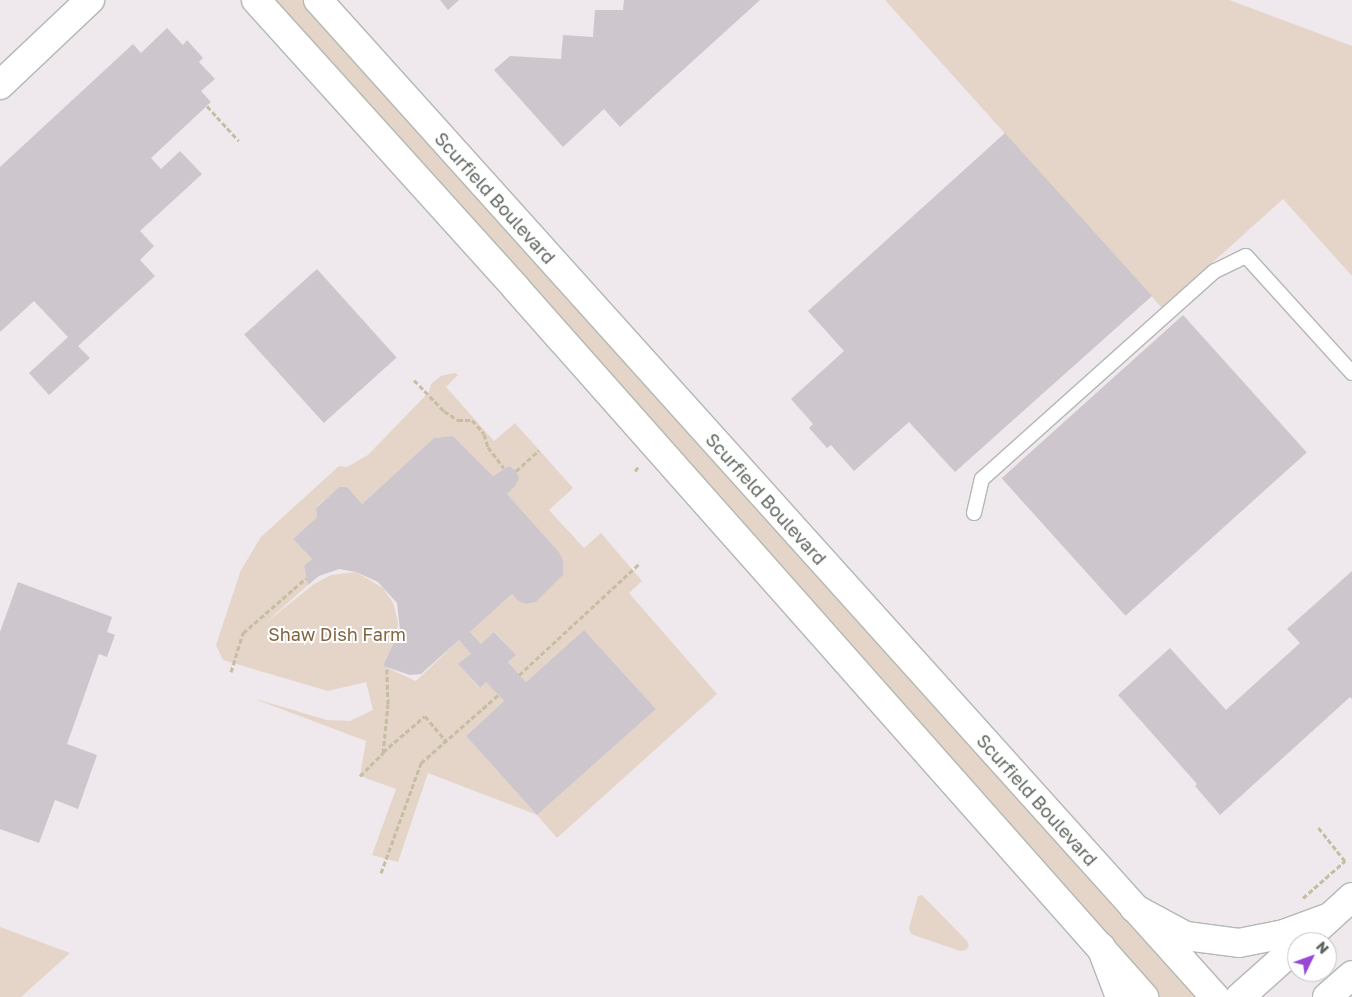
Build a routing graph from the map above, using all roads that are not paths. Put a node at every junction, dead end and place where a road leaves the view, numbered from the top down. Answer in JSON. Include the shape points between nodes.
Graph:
{"nodes":[{"id":1,"x":90,"y":0,"type":"edge"},
{"id":2,"x":256,"y":0,"type":"edge"},
{"id":3,"x":318,"y":0,"type":"edge"},
{"id":4,"x":0,"y":85,"type":"edge"},
{"id":5,"x":1352,"y":373,"type":"edge"},
{"id":6,"x":974,"y":513,"type":"dead end"},
{"id":7,"x":1352,"y":897,"type":"edge"},
{"id":8,"x":1134,"y":908,"type":"junction"},
{"id":9,"x":1330,"y":918,"type":"junction"},
{"id":10,"x":1314,"y":932,"type":"edge"},
{"id":11,"x":1101,"y":947,"type":"junction"},
{"id":12,"x":1287,"y":955,"type":"edge"},
{"id":13,"x":1352,"y":975,"type":"edge"},
{"id":14,"x":1352,"y":988,"type":"edge"},
{"id":15,"x":1120,"y":997,"type":"edge"},
{"id":16,"x":1144,"y":997,"type":"edge"},
{"id":17,"x":1215,"y":997,"type":"edge"},
{"id":18,"x":1240,"y":997,"type":"edge"},
{"id":19,"x":1327,"y":997,"type":"edge"},
{"id":20,"x":1347,"y":997,"type":"edge"}],
"edges":[{"from":1,"to":4,"type":"street"},
{"from":2,"to":11,"type":"street"},
{"from":3,"to":8,"type":"street","name":"Scurfield Boulevard"},
{"from":5,"to":6,"type":"lane","via":[[1246,256],[1215,271],[982,479]]},
{"from":7,"to":9,"type":"street"},
{"from":8,"to":9,"type":"street","via":[[1186,936],[1239,942],[1284,934]]},
{"from":8,"to":17,"type":"street","name":"Scurfield Boulevard"},
{"from":9,"to":10,"type":"street"},
{"from":11,"to":15,"type":"street"},
{"from":11,"to":16,"type":"street"},
{"from":12,"to":18,"type":"street"},
{"from":13,"to":19,"type":"street"},
{"from":14,"to":20,"type":"street"}]}
